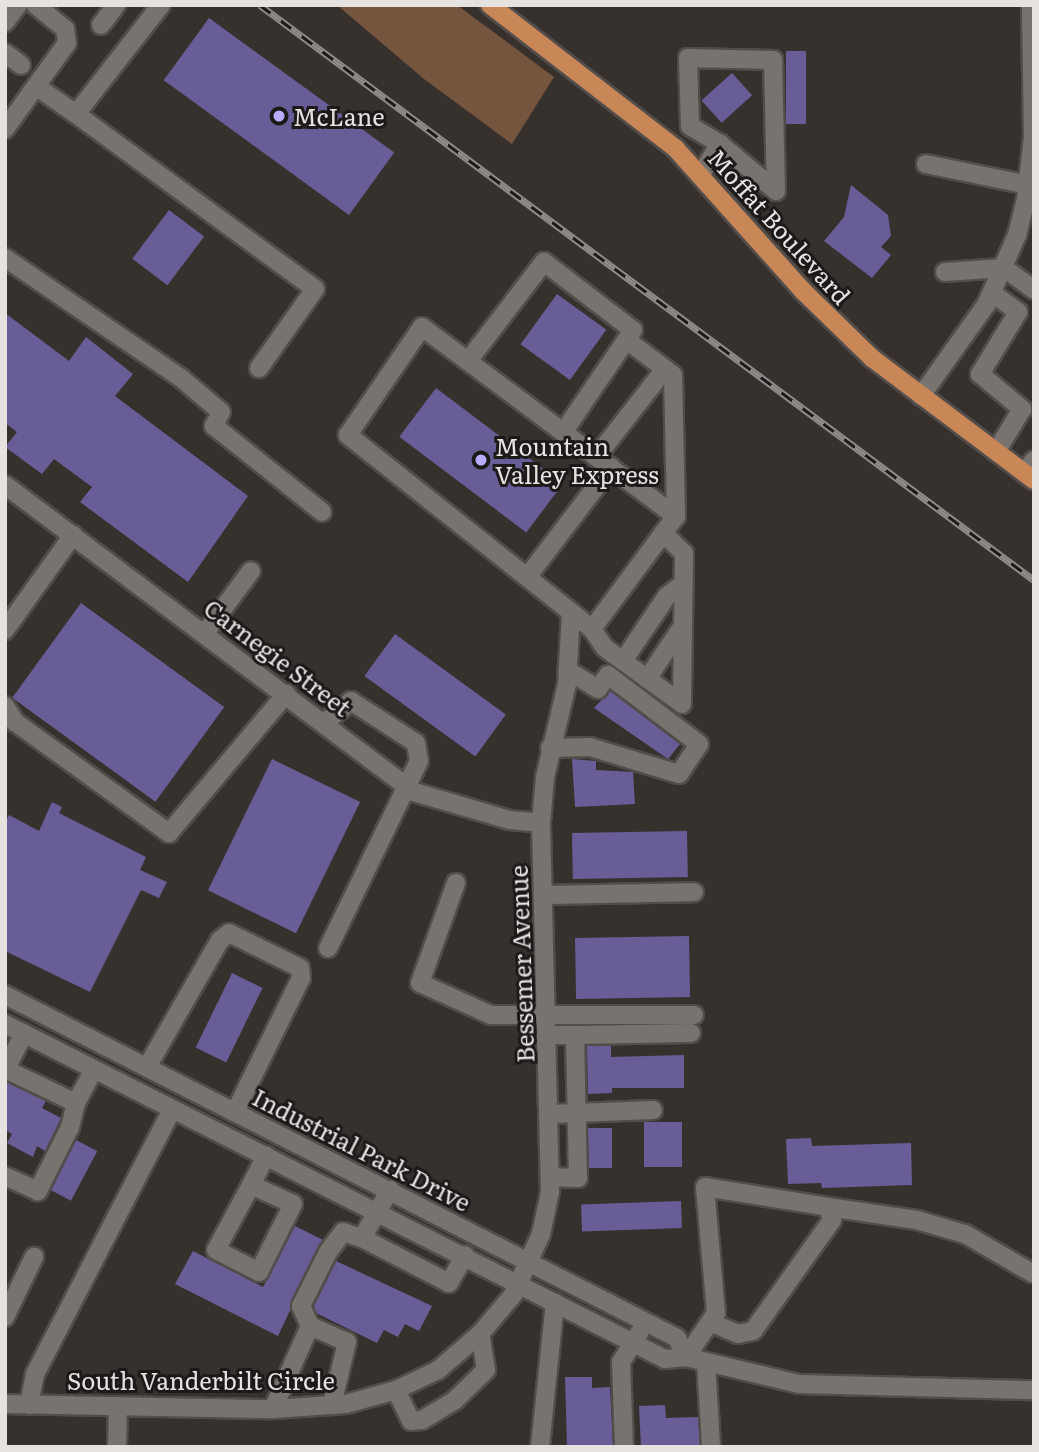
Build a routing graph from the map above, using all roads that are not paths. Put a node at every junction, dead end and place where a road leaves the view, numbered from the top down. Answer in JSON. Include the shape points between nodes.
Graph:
{"nodes":[{"id":1,"x":18,"y":5,"type":"edge"},
{"id":2,"x":116,"y":5,"type":"edge"},
{"id":3,"x":161,"y":5,"type":"edge"},
{"id":4,"x":490,"y":5,"type":"edge"},
{"id":5,"x":1031,"y":5,"type":"edge"},
{"id":6,"x":45,"y":8,"type":"edge"},
{"id":7,"x":5,"y":22,"type":"edge"},
{"id":8,"x":101,"y":25,"type":"dead end"},
{"id":9,"x":5,"y":53,"type":"edge"},
{"id":10,"x":21,"y":65,"type":"dead end"},
{"id":11,"x":37,"y":87,"type":"junction"},
{"id":12,"x":76,"y":114,"type":"junction"},
{"id":13,"x":5,"y":129,"type":"edge"},
{"id":14,"x":720,"y":144,"type":"junction"},
{"id":15,"x":926,"y":164,"type":"dead end"},
{"id":16,"x":701,"y":174,"type":"junction"},
{"id":17,"x":1029,"y":195,"type":"edge"},
{"id":18,"x":5,"y":258,"type":"edge"},
{"id":19,"x":1004,"y":268,"type":"junction"},
{"id":20,"x":945,"y":272,"type":"dead end"},
{"id":21,"x":1034,"y":290,"type":"edge"},
{"id":22,"x":992,"y":293,"type":"junction"},
{"id":23,"x":628,"y":341,"type":"junction"},
{"id":24,"x":468,"y":361,"type":"junction"},
{"id":25,"x":259,"y":368,"type":"dead end"},
{"id":26,"x":665,"y":369,"type":"junction"},
{"id":27,"x":921,"y":396,"type":"junction"},
{"id":28,"x":564,"y":431,"type":"junction"},
{"id":29,"x":996,"y":452,"type":"junction"},
{"id":30,"x":604,"y":461,"type":"junction"},
{"id":31,"x":1031,"y":471,"type":"edge"},
{"id":32,"x":5,"y":485,"type":"edge"},
{"id":33,"x":322,"y":512,"type":"dead end"},
{"id":34,"x":676,"y":516,"type":"junction"},
{"id":35,"x":663,"y":533,"type":"junction"},
{"id":36,"x":73,"y":535,"type":"junction"},
{"id":37,"x":251,"y":571,"type":"dead end"},
{"id":38,"x":528,"y":576,"type":"junction"},
{"id":39,"x":684,"y":583,"type":"junction"},
{"id":40,"x":572,"y":612,"type":"junction"},
{"id":41,"x":683,"y":626,"type":"junction"},
{"id":42,"x":592,"y":629,"type":"junction"},
{"id":43,"x":5,"y":631,"type":"edge"},
{"id":44,"x":205,"y":633,"type":"junction"},
{"id":45,"x":623,"y":662,"type":"junction"},
{"id":46,"x":567,"y":670,"type":"junction"},
{"id":47,"x":647,"y":679,"type":"junction"},
{"id":48,"x":286,"y":694,"type":"junction"},
{"id":49,"x":5,"y":706,"type":"edge"},
{"id":50,"x":324,"y":723,"type":"junction"},
{"id":51,"x":550,"y":748,"type":"junction"},
{"id":52,"x":408,"y":788,"type":"junction"},
{"id":53,"x":541,"y":823,"type":"junction"},
{"id":54,"x":456,"y":883,"type":"dead end"},
{"id":55,"x":694,"y":892,"type":"dead end"},
{"id":56,"x":544,"y":895,"type":"junction"},
{"id":57,"x":328,"y":948,"type":"dead end"},
{"id":58,"x":5,"y":995,"type":"edge"},
{"id":59,"x":549,"y":1015,"type":"junction"},
{"id":60,"x":694,"y":1015,"type":"dead end"},
{"id":61,"x":5,"y":1024,"type":"edge"},
{"id":62,"x":24,"y":1033,"type":"junction"},
{"id":63,"x":691,"y":1033,"type":"dead end"},
{"id":64,"x":549,"y":1035,"type":"junction"},
{"id":65,"x":575,"y":1035,"type":"junction"},
{"id":66,"x":147,"y":1067,"type":"junction"},
{"id":67,"x":6,"y":1069,"type":"edge"},
{"id":68,"x":94,"y":1069,"type":"junction"},
{"id":69,"x":76,"y":1103,"type":"junction"},
{"id":70,"x":173,"y":1110,"type":"junction"},
{"id":71,"x":653,"y":1110,"type":"dead end"},
{"id":72,"x":235,"y":1112,"type":"junction"},
{"id":73,"x":576,"y":1113,"type":"junction"},
{"id":74,"x":550,"y":1114,"type":"junction"},
{"id":75,"x":266,"y":1156,"type":"junction"},
{"id":76,"x":5,"y":1176,"type":"edge"},
{"id":77,"x":307,"y":1177,"type":"junction"},
{"id":78,"x":550,"y":1177,"type":"junction"},
{"id":79,"x":251,"y":1185,"type":"junction"},
{"id":80,"x":390,"y":1190,"type":"junction"},
{"id":81,"x":293,"y":1204,"type":"junction"},
{"id":82,"x":828,"y":1207,"type":"junction"},
{"id":83,"x":376,"y":1211,"type":"junction"},
{"id":84,"x":362,"y":1238,"type":"junction"},
{"id":85,"x":465,"y":1255,"type":"junction"},
{"id":86,"x":34,"y":1257,"type":"dead end"},
{"id":87,"x":530,"y":1262,"type":"junction"},
{"id":88,"x":1032,"y":1273,"type":"dead end"},
{"id":89,"x":521,"y":1283,"type":"junction"},
{"id":90,"x":555,"y":1303,"type":"junction"},
{"id":91,"x":5,"y":1317,"type":"edge"},
{"id":92,"x":710,"y":1322,"type":"junction"},
{"id":93,"x":645,"y":1323,"type":"junction"},
{"id":94,"x":310,"y":1325,"type":"junction"},
{"id":95,"x":480,"y":1334,"type":"junction"},
{"id":96,"x":634,"y":1343,"type":"junction"},
{"id":97,"x":686,"y":1357,"type":"junction"},
{"id":98,"x":706,"y":1362,"type":"junction"},
{"id":99,"x":396,"y":1390,"type":"junction"},
{"id":100,"x":1034,"y":1390,"type":"edge"},
{"id":101,"x":5,"y":1404,"type":"edge"},
{"id":102,"x":29,"y":1405,"type":"junction"},
{"id":103,"x":332,"y":1405,"type":"junction"},
{"id":104,"x":118,"y":1406,"type":"junction"},
{"id":105,"x":273,"y":1409,"type":"junction"},
{"id":106,"x":117,"y":1447,"type":"edge"},
{"id":107,"x":540,"y":1447,"type":"edge"},
{"id":108,"x":624,"y":1447,"type":"edge"},
{"id":109,"x":711,"y":1447,"type":"edge"}],
"edges":[{"from":1,"to":7,"type":"street"},
{"from":2,"to":8,"type":"street"},
{"from":3,"to":12,"type":"street"},
{"from":4,"to":16,"type":"main road","name":"Moffat Boulevard","via":[[572,65]]},
{"from":5,"to":17,"type":"street"},
{"from":6,"to":11,"type":"street","via":[[68,36],[57,61]]},
{"from":9,"to":10,"type":"street"},
{"from":11,"to":12,"type":"street"},
{"from":11,"to":13,"type":"street"},
{"from":12,"to":25,"type":"street","via":[[315,289]]},
{"from":14,"to":14,"type":"street","via":[[776,191],[773,60],[688,58],[690,126]]},
{"from":14,"to":16,"type":"street"},
{"from":15,"to":17,"type":"street"},
{"from":16,"to":27,"type":"main road","name":"Moffat Boulevard","via":[[802,290],[872,358]]},
{"from":17,"to":19,"type":"street"},
{"from":18,"to":33,"type":"street","via":[[181,378],[221,412],[214,426]]},
{"from":19,"to":20,"type":"street"},
{"from":19,"to":21,"type":"street"},
{"from":19,"to":22,"type":"street"},
{"from":22,"to":27,"type":"street","via":[[964,341]]},
{"from":22,"to":29,"type":"street","via":[[1018,312],[980,374],[1022,409]]},
{"from":23,"to":24,"type":"street","via":[[632,330],[544,262]]},
{"from":23,"to":26,"type":"street"},
{"from":23,"to":28,"type":"street"},
{"from":24,"to":28,"type":"street"},
{"from":24,"to":38,"type":"street","via":[[422,327],[348,435]]},
{"from":26,"to":30,"type":"street"},
{"from":26,"to":34,"type":"street","via":[[673,375]]},
{"from":27,"to":29,"type":"main road","name":"Moffat Boulevard"},
{"from":28,"to":30,"type":"street"},
{"from":29,"to":31,"type":"main road","name":"Moffat Boulevard"},
{"from":30,"to":34,"type":"street"},
{"from":30,"to":38,"type":"street"},
{"from":32,"to":36,"type":"street","name":"Carnegie Street"},
{"from":34,"to":35,"type":"street"},
{"from":35,"to":39,"type":"street","via":[[684,554]]},
{"from":35,"to":42,"type":"street"},
{"from":36,"to":43,"type":"street"},
{"from":36,"to":44,"type":"street","name":"Carnegie Street"},
{"from":37,"to":44,"type":"street"},
{"from":38,"to":40,"type":"street"},
{"from":39,"to":41,"type":"street"},
{"from":39,"to":45,"type":"street","via":[[667,596]]},
{"from":40,"to":42,"type":"street"},
{"from":40,"to":46,"type":"street","name":"Bessemer Avenue"},
{"from":41,"to":47,"type":"street"},
{"from":41,"to":47,"type":"street","via":[[682,704]]},
{"from":42,"to":45,"type":"street","via":[[605,648]]},
{"from":44,"to":48,"type":"street","name":"Carnegie Street"},
{"from":45,"to":47,"type":"street"},
{"from":46,"to":51,"type":"street","name":"Bessemer Avenue"},
{"from":46,"to":51,"type":"street","via":[[598,689],[608,675],[699,744],[679,774],[590,747]]},
{"from":48,"to":49,"type":"street","via":[[169,833],[15,722]]},
{"from":48,"to":50,"type":"street","name":"Carnegie Street"},
{"from":50,"to":52,"type":"street","name":"Carnegie Street"},
{"from":50,"to":52,"type":"street","via":[[351,701],[416,743],[419,761]]},
{"from":51,"to":53,"type":"street","name":"Bessemer Avenue"},
{"from":52,"to":53,"type":"street","name":"Carnegie Street","via":[[454,807]]},
{"from":52,"to":57,"type":"street"},
{"from":53,"to":56,"type":"street","name":"Bessemer Avenue"},
{"from":54,"to":59,"type":"street","via":[[419,983],[491,1015]]},
{"from":55,"to":56,"type":"street"},
{"from":56,"to":59,"type":"street","name":"Bessemer Avenue"},
{"from":58,"to":66,"type":"street","name":"Industrial Park Drive"},
{"from":59,"to":60,"type":"street"},
{"from":59,"to":64,"type":"street","name":"Bessemer Avenue"},
{"from":61,"to":62,"type":"street","name":"Industrial Park Drive"},
{"from":62,"to":67,"type":"street"},
{"from":62,"to":68,"type":"street","name":"Industrial Park Drive"},
{"from":63,"to":65,"type":"street"},
{"from":64,"to":65,"type":"street"},
{"from":64,"to":74,"type":"street","name":"Bessemer Avenue"},
{"from":65,"to":73,"type":"street"},
{"from":66,"to":72,"type":"street","name":"Industrial Park Drive"},
{"from":66,"to":72,"type":"street","via":[[220,940],[229,933],[300,968],[301,978]]},
{"from":67,"to":69,"type":"street"},
{"from":68,"to":69,"type":"street"},
{"from":68,"to":70,"type":"street","name":"Industrial Park Drive"},
{"from":69,"to":76,"type":"street","via":[[38,1191]]},
{"from":70,"to":75,"type":"street","name":"Industrial Park Drive"},
{"from":70,"to":102,"type":"street","via":[[35,1374]]},
{"from":71,"to":73,"type":"street"},
{"from":72,"to":80,"type":"street","name":"Industrial Park Drive"},
{"from":73,"to":74,"type":"street"},
{"from":73,"to":78,"type":"street","via":[[578,1178]]},
{"from":74,"to":78,"type":"street","name":"Bessemer Avenue"},
{"from":75,"to":77,"type":"street","name":"Industrial Park Drive"},
{"from":75,"to":79,"type":"street"},
{"from":77,"to":81,"type":"street"},
{"from":77,"to":83,"type":"street","name":"Industrial Park Drive"},
{"from":78,"to":87,"type":"street","name":"Bessemer Avenue","via":[[546,1215]]},
{"from":79,"to":81,"type":"street"},
{"from":79,"to":81,"type":"street","via":[[216,1250],[259,1272]]},
{"from":80,"to":83,"type":"street"},
{"from":80,"to":87,"type":"street","name":"Industrial Park Drive"},
{"from":82,"to":88,"type":"street","via":[[917,1220],[965,1234]]},
{"from":82,"to":92,"type":"street","via":[[832,1220],[753,1331],[738,1334]]},
{"from":82,"to":92,"type":"street","via":[[705,1187],[716,1313]]},
{"from":83,"to":84,"type":"street"},
{"from":83,"to":85,"type":"street","name":"Industrial Park Drive"},
{"from":84,"to":85,"type":"street","via":[[449,1283]]},
{"from":84,"to":94,"type":"street","via":[[343,1231],[328,1252],[301,1306]]},
{"from":85,"to":89,"type":"street","name":"Industrial Park Drive"},
{"from":86,"to":91,"type":"street"},
{"from":87,"to":89,"type":"street","name":"Bessemer Avenue"},
{"from":87,"to":93,"type":"street","name":"Industrial Park Drive"},
{"from":89,"to":90,"type":"street","name":"Industrial Park Drive"},
{"from":89,"to":95,"type":"street","name":"South Vanderbilt Circle"},
{"from":90,"to":96,"type":"street","name":"Industrial Park Drive"},
{"from":90,"to":107,"type":"street"},
{"from":92,"to":97,"type":"street"},
{"from":93,"to":96,"type":"street"},
{"from":93,"to":97,"type":"street","name":"Industrial Park Drive","via":[[677,1338]]},
{"from":94,"to":103,"type":"street","via":[[347,1342]]},
{"from":94,"to":105,"type":"street"},
{"from":95,"to":99,"type":"street","name":"South Vanderbilt Circle","via":[[438,1370]]},
{"from":95,"to":99,"type":"street","via":[[486,1370],[455,1400],[422,1420],[411,1421]]},
{"from":96,"to":97,"type":"street","name":"Industrial Park Drive","via":[[665,1359]]},
{"from":96,"to":108,"type":"street","via":[[621,1362]]},
{"from":97,"to":98,"type":"street","name":"Industrial Park Drive"},
{"from":98,"to":100,"type":"street","name":"Industrial Park Drive","via":[[799,1384]]},
{"from":98,"to":109,"type":"street"},
{"from":99,"to":103,"type":"street","name":"South Vanderbilt Circle"},
{"from":101,"to":102,"type":"street","name":"South Vanderbilt Circle"},
{"from":102,"to":104,"type":"street","name":"South Vanderbilt Circle"},
{"from":103,"to":105,"type":"street","name":"South Vanderbilt Circle"},
{"from":104,"to":105,"type":"street","name":"South Vanderbilt Circle"},
{"from":104,"to":106,"type":"street"}]}
